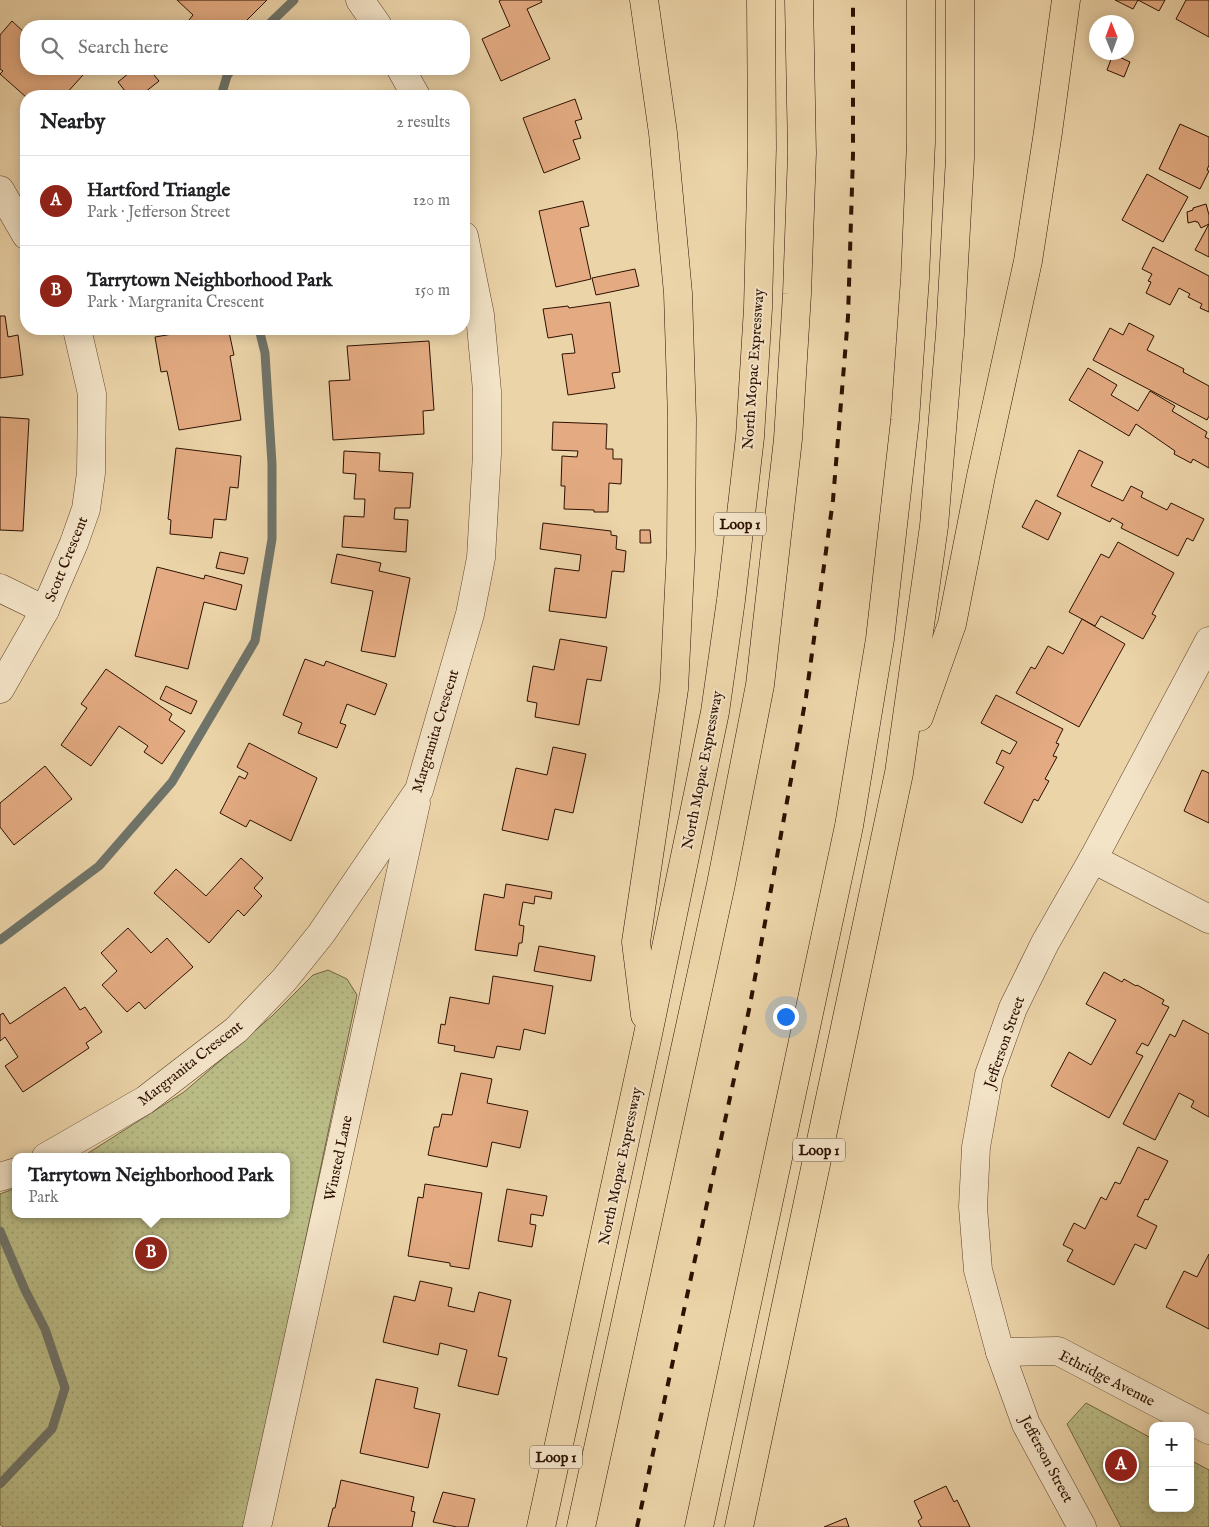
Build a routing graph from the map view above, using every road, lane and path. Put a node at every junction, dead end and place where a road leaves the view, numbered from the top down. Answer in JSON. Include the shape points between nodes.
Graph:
{"nodes":[{"id":1,"x":360,"y":0,"type":"edge"},
{"id":2,"x":644,"y":0,"type":"edge"},
{"id":3,"x":761,"y":0,"type":"edge"},
{"id":4,"x":800,"y":0,"type":"edge"},
{"id":5,"x":921,"y":0,"type":"edge"},
{"id":6,"x":960,"y":0,"type":"edge"},
{"id":7,"x":1066,"y":0,"type":"edge"},
{"id":8,"x":374,"y":20,"type":"edge"},
{"id":9,"x":404,"y":75,"type":"edge"},
{"id":10,"x":413,"y":90,"type":"edge"},
{"id":11,"x":0,"y":190,"type":"edge"},
{"id":12,"x":20,"y":225,"type":"edge"},
{"id":13,"x":470,"y":266,"type":"edge"},
{"id":14,"x":77,"y":335,"type":"edge"},
{"id":15,"x":0,"y":588,"type":"edge"},
{"id":16,"x":45,"y":610,"type":"junction"},
{"id":17,"x":1209,"y":641,"type":"edge"},
{"id":18,"x":0,"y":689,"type":"edge"},
{"id":19,"x":900,"y":773,"type":"junction"},
{"id":20,"x":419,"y":790,"type":"junction"},
{"id":21,"x":1093,"y":859,"type":"junction"},
{"id":22,"x":1209,"y":919,"type":"edge"},
{"id":23,"x":647,"y":1039,"type":"junction"},
{"id":24,"x":53,"y":1153,"type":"edge"},
{"id":25,"x":12,"y":1173,"type":"edge"},
{"id":26,"x":0,"y":1177,"type":"edge"},
{"id":27,"x":1000,"y":1352,"type":"junction"},
{"id":28,"x":1209,"y":1430,"type":"edge"},
{"id":29,"x":257,"y":1527,"type":"edge"},
{"id":30,"x":541,"y":1527,"type":"edge"},
{"id":31,"x":581,"y":1527,"type":"edge"},
{"id":32,"x":699,"y":1527,"type":"edge"},
{"id":33,"x":739,"y":1527,"type":"edge"},
{"id":34,"x":1082,"y":1527,"type":"edge"}],
"edges":[{"from":1,"to":8,"type":"street"},
{"from":2,"to":23,"type":"highway","via":[[663,133],[678,293],[682,419],[681,549],[674,689],[636,942]]},
{"from":3,"to":23,"type":"highway","name":"North Mopac Expressway","number":"Loop 1","via":[[760,248],[750,437],[715,712]]},
{"from":4,"to":31,"type":"highway","via":[[802,153],[791,391],[760,685],[721,884]]},
{"from":5,"to":32,"type":"highway","via":[[921,142],[915,278],[905,420],[880,640],[849,826]]},
{"from":6,"to":19,"type":"highway","number":"Loop 1","via":[[960,158],[950,334],[934,526]]},
{"from":7,"to":19,"type":"highway","via":[[1028,261],[952,624]]},
{"from":9,"to":10,"type":"street"},
{"from":11,"to":12,"type":"street"},
{"from":13,"to":20,"type":"street","name":"Margranita Crescent","via":[[480,315],[487,391],[487,454],[480,558],[470,614]]},
{"from":14,"to":16,"type":"street","name":"Scott Crescent","via":[[92,394],[91,473],[86,509]]},
{"from":15,"to":16,"type":"street"},
{"from":16,"to":18,"type":"street","name":"Scott Crescent"},
{"from":17,"to":21,"type":"street","name":"Jefferson Street"},
{"from":19,"to":33,"type":"highway","number":"Loop 1"},
{"from":20,"to":24,"type":"street","name":"Margranita Crescent","via":[[321,934],[284,980],[236,1030],[145,1100]]},
{"from":20,"to":29,"type":"street","name":"Winsted Lane"},
{"from":21,"to":22,"type":"street"},
{"from":21,"to":27,"type":"street","name":"Jefferson Street","via":[[1045,943],[1013,1008],[989,1075],[976,1147],[973,1207],[978,1270]]},
{"from":23,"to":30,"type":"highway","name":"North Mopac Expressway","number":"Loop 1"},
{"from":25,"to":26,"type":"street"},
{"from":27,"to":28,"type":"street","name":"Ethridge Avenue","via":[[1058,1351]]},
{"from":27,"to":34,"type":"street","name":"Jefferson Street","via":[[1026,1424]]}]}
